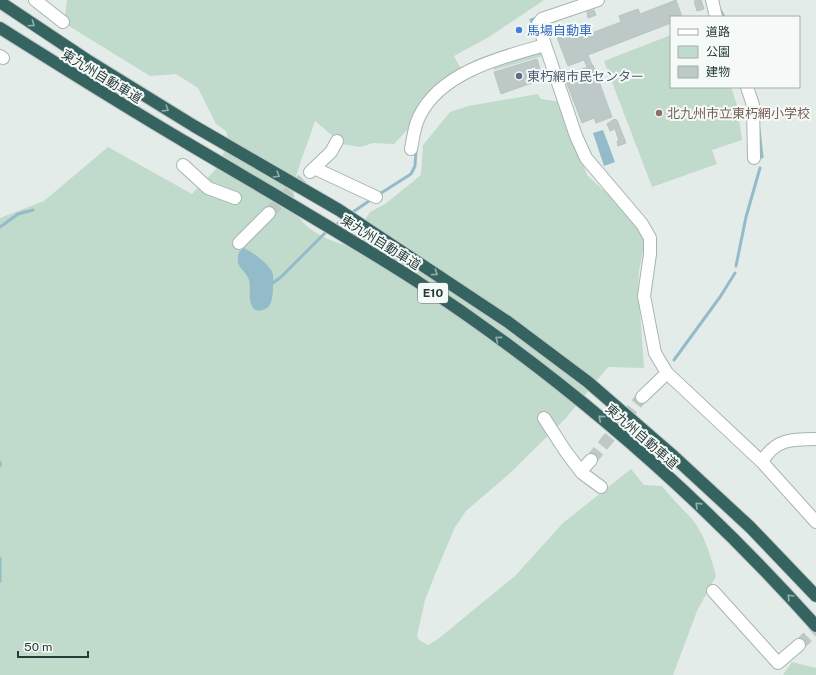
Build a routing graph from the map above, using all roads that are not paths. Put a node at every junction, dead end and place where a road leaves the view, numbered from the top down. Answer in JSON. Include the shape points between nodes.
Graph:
{"nodes":[{"id":1,"x":35,"y":0,"type":"edge"},
{"id":2,"x":598,"y":0,"type":"edge"},
{"id":3,"x":712,"y":0,"type":"edge"},
{"id":4,"x":0,"y":2,"type":"edge"},
{"id":5,"x":716,"y":16,"type":"edge"},
{"id":6,"x":63,"y":22,"type":"dead end"},
{"id":7,"x":0,"y":28,"type":"edge"},
{"id":8,"x":545,"y":45,"type":"junction"},
{"id":9,"x":747,"y":88,"type":"edge"},
{"id":10,"x":337,"y":141,"type":"dead end"},
{"id":11,"x":411,"y":149,"type":"dead end"},
{"id":12,"x":754,"y":158,"type":"dead end"},
{"id":13,"x":183,"y":165,"type":"dead end"},
{"id":14,"x":376,"y":197,"type":"dead end"},
{"id":15,"x":236,"y":198,"type":"dead end"},
{"id":16,"x":269,"y":213,"type":"tunnel mouth"},
{"id":17,"x":239,"y":243,"type":"dead end"},
{"id":18,"x":667,"y":373,"type":"junction"},
{"id":19,"x":642,"y":397,"type":"tunnel mouth"},
{"id":20,"x":544,"y":418,"type":"dead end"},
{"id":21,"x":816,"y":439,"type":"edge"},
{"id":22,"x":591,"y":460,"type":"tunnel mouth"},
{"id":23,"x":762,"y":462,"type":"junction"},
{"id":24,"x":580,"y":471,"type":"junction"},
{"id":25,"x":601,"y":487,"type":"dead end"},
{"id":26,"x":816,"y":522,"type":"edge"},
{"id":27,"x":713,"y":591,"type":"dead end"},
{"id":28,"x":816,"y":596,"type":"edge"},
{"id":29,"x":816,"y":626,"type":"edge"},
{"id":30,"x":799,"y":645,"type":"tunnel mouth"}],
"edges":[{"from":1,"to":6,"type":"street"},
{"from":2,"to":8,"type":"street","via":[[542,20],[538,24]]},
{"from":3,"to":5,"type":"street"},
{"from":4,"to":28,"type":"highway","name":"東九州自動車道","number":"E10","one_way":true,"via":[[187,122],[339,210],[508,322],[588,382],[671,454],[750,527]]},
{"from":29,"to":7,"type":"highway","name":"東九州自動車道","number":"E10","one_way":true,"via":[[740,545],[659,468],[575,397],[495,336],[416,281],[329,226],[81,80]]},
{"from":8,"to":11,"type":"street","via":[[476,67],[448,84],[421,112]]},
{"from":8,"to":18,"type":"street","via":[[586,158],[642,224],[650,238],[644,296],[655,353]]},
{"from":9,"to":12,"type":"street","via":[[753,105]]},
{"from":10,"to":14,"type":"street","via":[[312,170]]},
{"from":13,"to":15,"type":"street","via":[[208,188]]},
{"from":16,"to":17,"type":"street"},
{"from":18,"to":19,"type":"street"},
{"from":18,"to":23,"type":"street"},
{"from":20,"to":24,"type":"street"},
{"from":21,"to":23,"type":"street","via":[[786,440],[768,452]]},
{"from":22,"to":24,"type":"street"},
{"from":23,"to":26,"type":"street"},
{"from":24,"to":25,"type":"street"},
{"from":27,"to":30,"type":"street","via":[[778,664]]}]}
